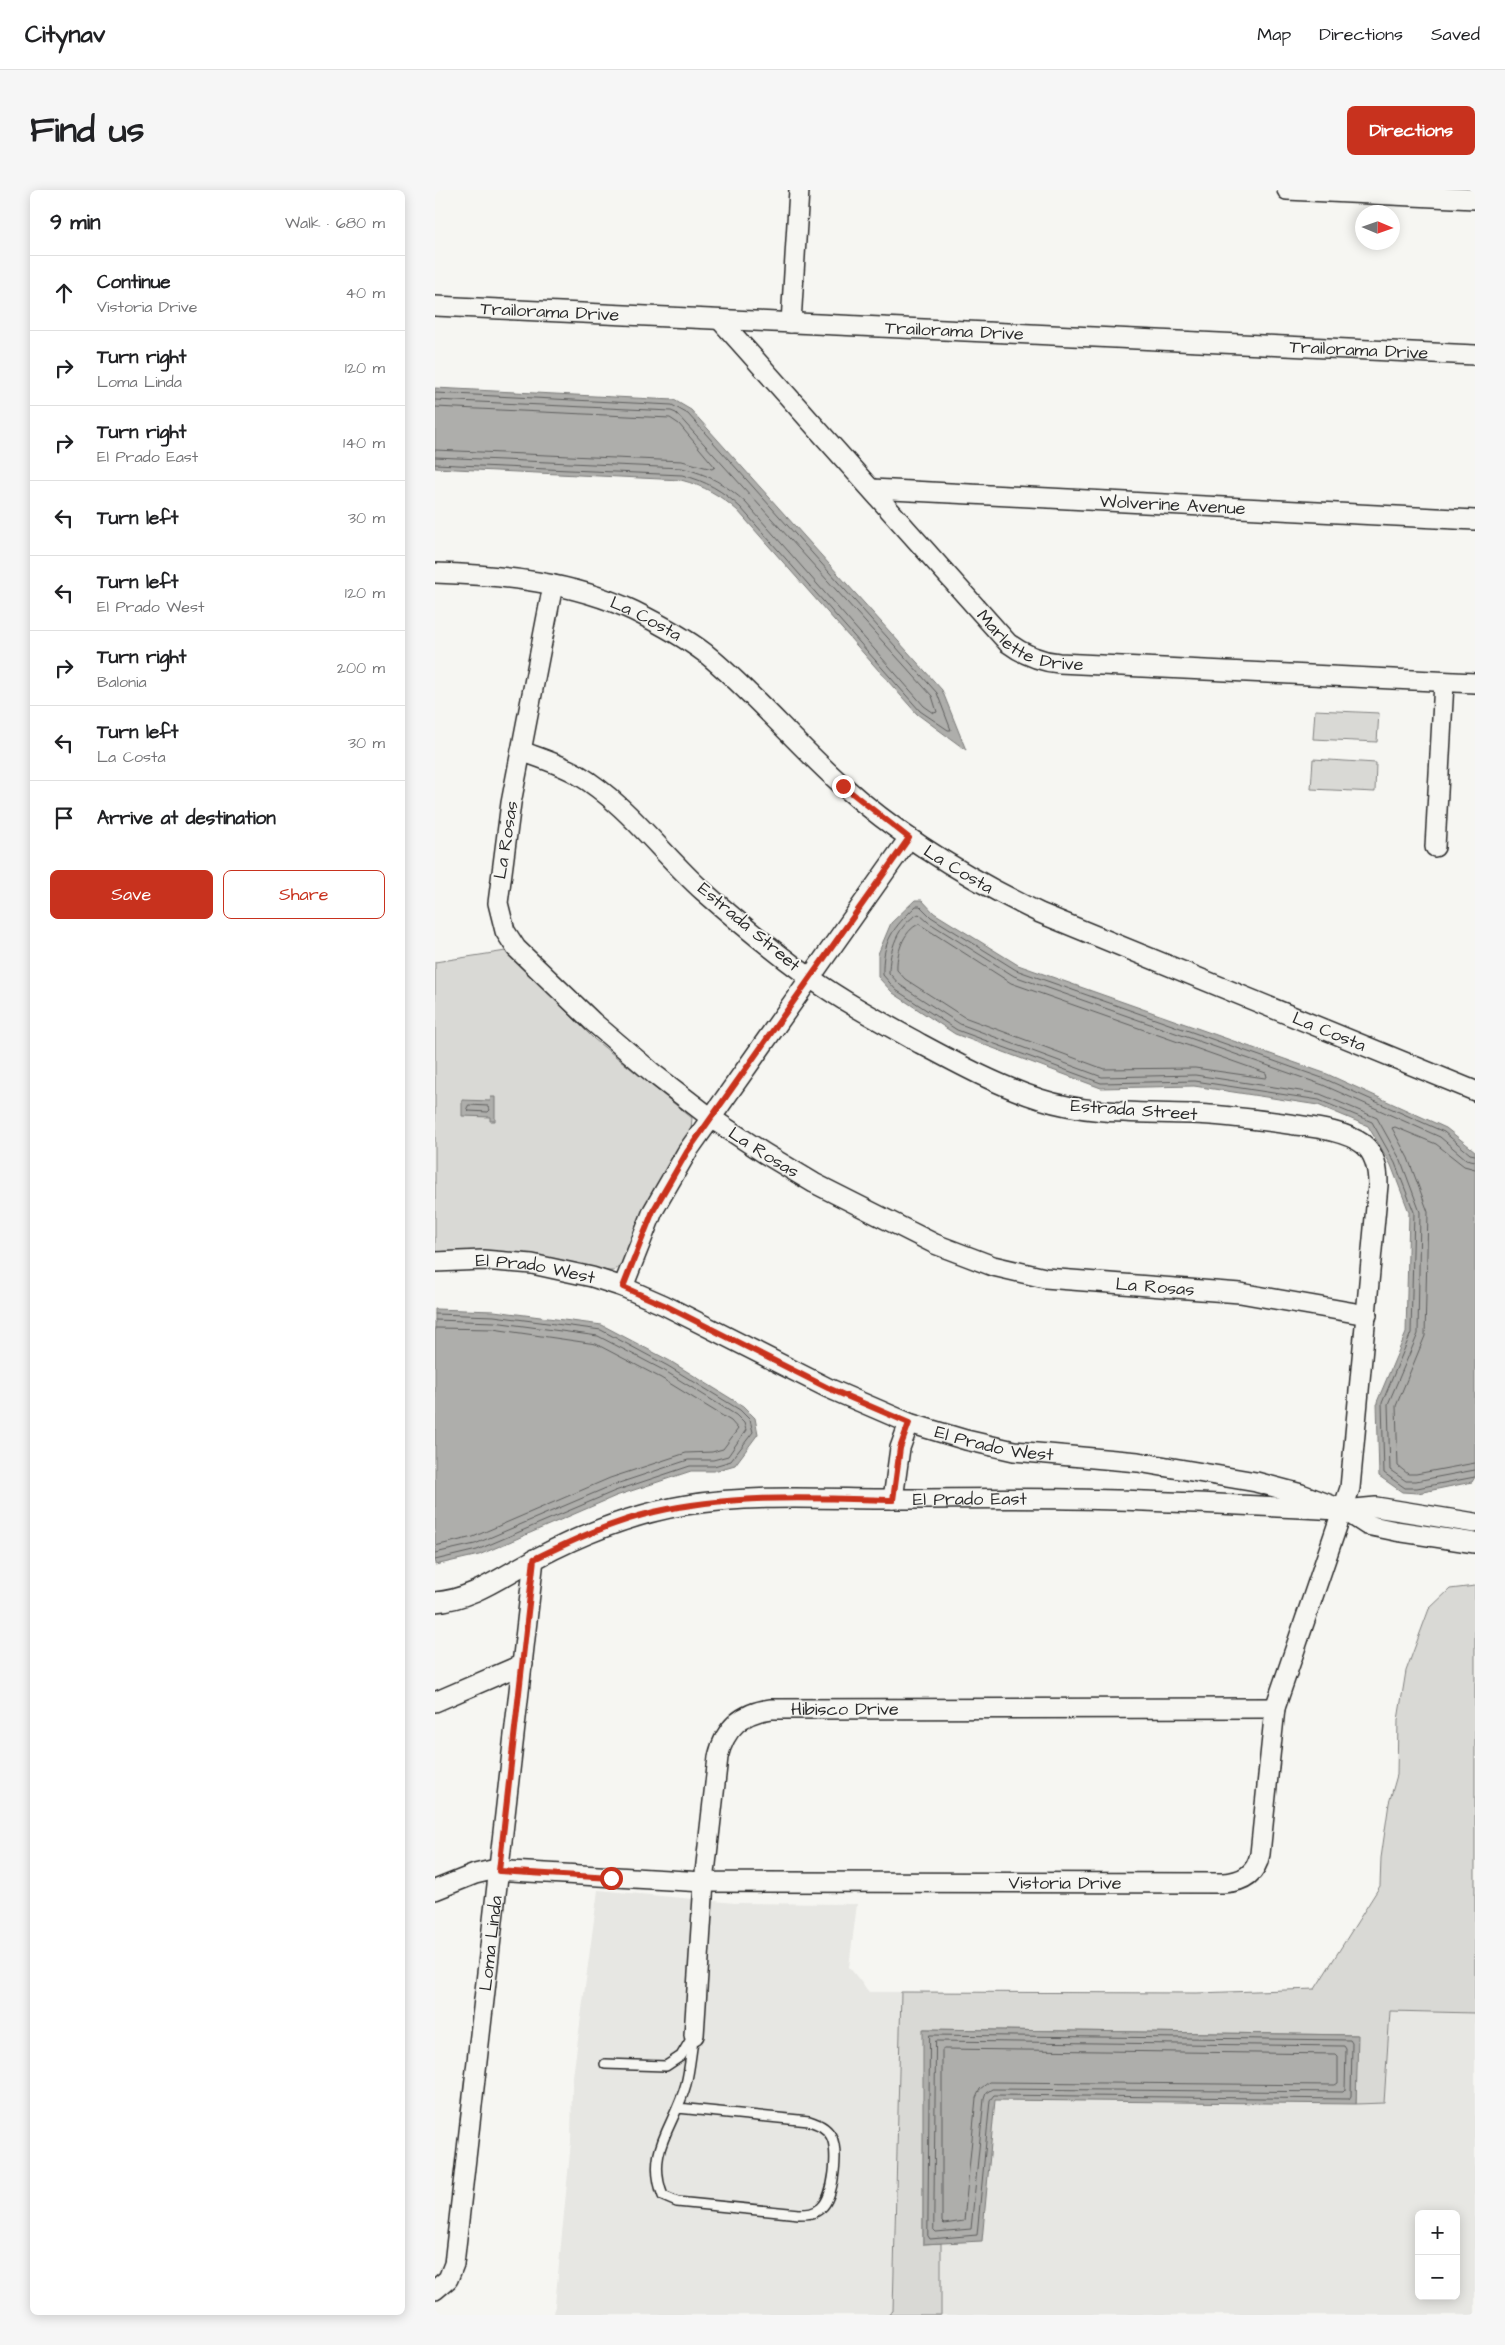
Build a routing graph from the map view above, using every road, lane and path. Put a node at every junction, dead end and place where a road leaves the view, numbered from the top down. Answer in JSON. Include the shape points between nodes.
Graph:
{"nodes":[{"id":1,"x":799,"y":190,"type":"edge"},
{"id":2,"x":1287,"y":190,"type":"edge"},
{"id":3,"x":1335,"y":191,"type":"edge"},
{"id":4,"x":1475,"y":199,"type":"edge"},
{"id":5,"x":435,"y":306,"type":"edge"},
{"id":6,"x":720,"y":320,"type":"junction"},
{"id":7,"x":791,"y":323,"type":"junction"},
{"id":8,"x":1475,"y":355,"type":"edge"},
{"id":9,"x":872,"y":490,"type":"junction"},
{"id":10,"x":1475,"y":520,"type":"edge"},
{"id":11,"x":435,"y":573,"type":"edge"},
{"id":12,"x":553,"y":585,"type":"junction"},
{"id":13,"x":1444,"y":682,"type":"junction"},
{"id":14,"x":1475,"y":683,"type":"edge"},
{"id":15,"x":521,"y":751,"type":"junction"},
{"id":16,"x":909,"y":838,"type":"junction"},
{"id":17,"x":1435,"y":847,"type":"dead end"},
{"id":18,"x":811,"y":978,"type":"junction"},
{"id":19,"x":1475,"y":1091,"type":"edge"},
{"id":20,"x":711,"y":1118,"type":"junction"},
{"id":21,"x":435,"y":1262,"type":"edge"},
{"id":22,"x":623,"y":1287,"type":"junction"},
{"id":23,"x":1367,"y":1315,"type":"junction"},
{"id":24,"x":909,"y":1423,"type":"junction"},
{"id":25,"x":893,"y":1500,"type":"junction"},
{"id":26,"x":1344,"y":1510,"type":"junction"},
{"id":27,"x":1475,"y":1523,"type":"edge"},
{"id":28,"x":1475,"y":1543,"type":"edge"},
{"id":29,"x":534,"y":1559,"type":"junction"},
{"id":30,"x":435,"y":1602,"type":"edge"},
{"id":31,"x":523,"y":1664,"type":"junction"},
{"id":32,"x":435,"y":1702,"type":"edge"},
{"id":33,"x":1275,"y":1708,"type":"junction"},
{"id":34,"x":499,"y":1871,"type":"junction"},
{"id":35,"x":704,"y":1882,"type":"junction"},
{"id":36,"x":435,"y":1890,"type":"edge"},
{"id":37,"x":694,"y":2035,"type":"junction"},
{"id":38,"x":605,"y":2064,"type":"dead end"},
{"id":39,"x":678,"y":2108,"type":"junction"},
{"id":40,"x":435,"y":2290,"type":"edge"}],
"edges":[{"from":1,"to":7,"type":"street"},
{"from":2,"to":3,"type":"street"},
{"from":3,"to":4,"type":"street"},
{"from":5,"to":6,"type":"street","name":"Trailorama Drive"},
{"from":6,"to":7,"type":"street","name":"Trailorama Drive"},
{"from":6,"to":9,"type":"street","name":"Marlette Drive"},
{"from":7,"to":8,"type":"street","name":"Trailorama Drive"},
{"from":9,"to":10,"type":"street","name":"Wolverine Avenue"},
{"from":9,"to":13,"type":"street","name":"Marlette Drive","via":[[1008,643],[1035,659],[1059,663]]},
{"from":11,"to":12,"type":"street","name":"La Costa"},
{"from":12,"to":15,"type":"street","name":"La Rosas"},
{"from":12,"to":16,"type":"street","name":"La Costa","via":[[633,610],[704,652],[836,780]]},
{"from":13,"to":14,"type":"street","name":"Marlette Drive"},
{"from":13,"to":17,"type":"street"},
{"from":15,"to":18,"type":"street","name":"Estrada Street","via":[[562,766],[606,795],[702,890]]},
{"from":15,"to":20,"type":"street","name":"La Rosas","via":[[499,888],[500,918],[505,931],[516,948],[593,1022]]},
{"from":16,"to":18,"type":"street"},
{"from":16,"to":19,"type":"street","name":"La Costa","via":[[999,893],[1040,913]]},
{"from":18,"to":20,"type":"street"},
{"from":18,"to":23,"type":"street","name":"Estrada Street","via":[[870,1016],[956,1063],[1043,1100],[1096,1111],[1195,1114],[1274,1122],[1334,1132],[1361,1142],[1371,1153],[1378,1172]]},
{"from":20,"to":22,"type":"street","via":[[661,1196],[644,1229]]},
{"from":20,"to":23,"type":"street","name":"La Rosas","via":[[773,1158],[866,1210],[935,1244],[993,1266],[1045,1278],[1241,1293]]},
{"from":21,"to":22,"type":"street","name":"El Prado West","via":[[483,1260],[532,1264]]},
{"from":22,"to":24,"type":"street","name":"El Prado West","via":[[828,1388]]},
{"from":23,"to":26,"type":"street","name":"Estrada Street","via":[[1351,1478]]},
{"from":24,"to":25,"type":"street","via":[[900,1448]]},
{"from":24,"to":26,"type":"street","name":"El Prado West","via":[[1014,1451],[1137,1462],[1256,1482]]},
{"from":25,"to":26,"type":"street","name":"El Prado East","via":[[1068,1499]]},
{"from":25,"to":29,"type":"street","name":"El Prado East","via":[[782,1498],[685,1505],[616,1523]]},
{"from":26,"to":27,"type":"street","name":"El Prado East","via":[[1376,1507]]},
{"from":26,"to":28,"type":"street","via":[[1367,1525]]},
{"from":26,"to":33,"type":"street","name":"Vistoria Drive"},
{"from":29,"to":30,"type":"street","name":"El Prado East","via":[[473,1593]]},
{"from":29,"to":31,"type":"street","name":"Loma Linda"},
{"from":31,"to":32,"type":"street"},
{"from":31,"to":34,"type":"street","name":"Loma Linda"},
{"from":33,"to":35,"type":"street","name":"Hibisco Drive","via":[[771,1709],[752,1713],[729,1729],[721,1747]]},
{"from":33,"to":35,"type":"street","name":"Vistoria Drive","via":[[1259,1859],[1251,1873],[1239,1881],[1223,1884]]},
{"from":34,"to":35,"type":"street","name":"Vistoria Drive"},
{"from":34,"to":36,"type":"street","name":"Vistoria Drive","via":[[475,1874]]},
{"from":34,"to":40,"type":"street","name":"Loma Linda","via":[[454,2264],[448,2279]]},
{"from":35,"to":37,"type":"street","name":"Hibisco Drive"},
{"from":37,"to":38,"type":"lane","via":[[681,2056],[666,2066]]},
{"from":37,"to":39,"type":"lane"},
{"from":39,"to":39,"type":"lane","via":[[658,2149],[659,2185],[663,2196],[677,2202],[799,2214],[813,2213],[823,2207],[831,2184],[835,2153],[831,2136],[821,2125],[809,2121]]}]}
